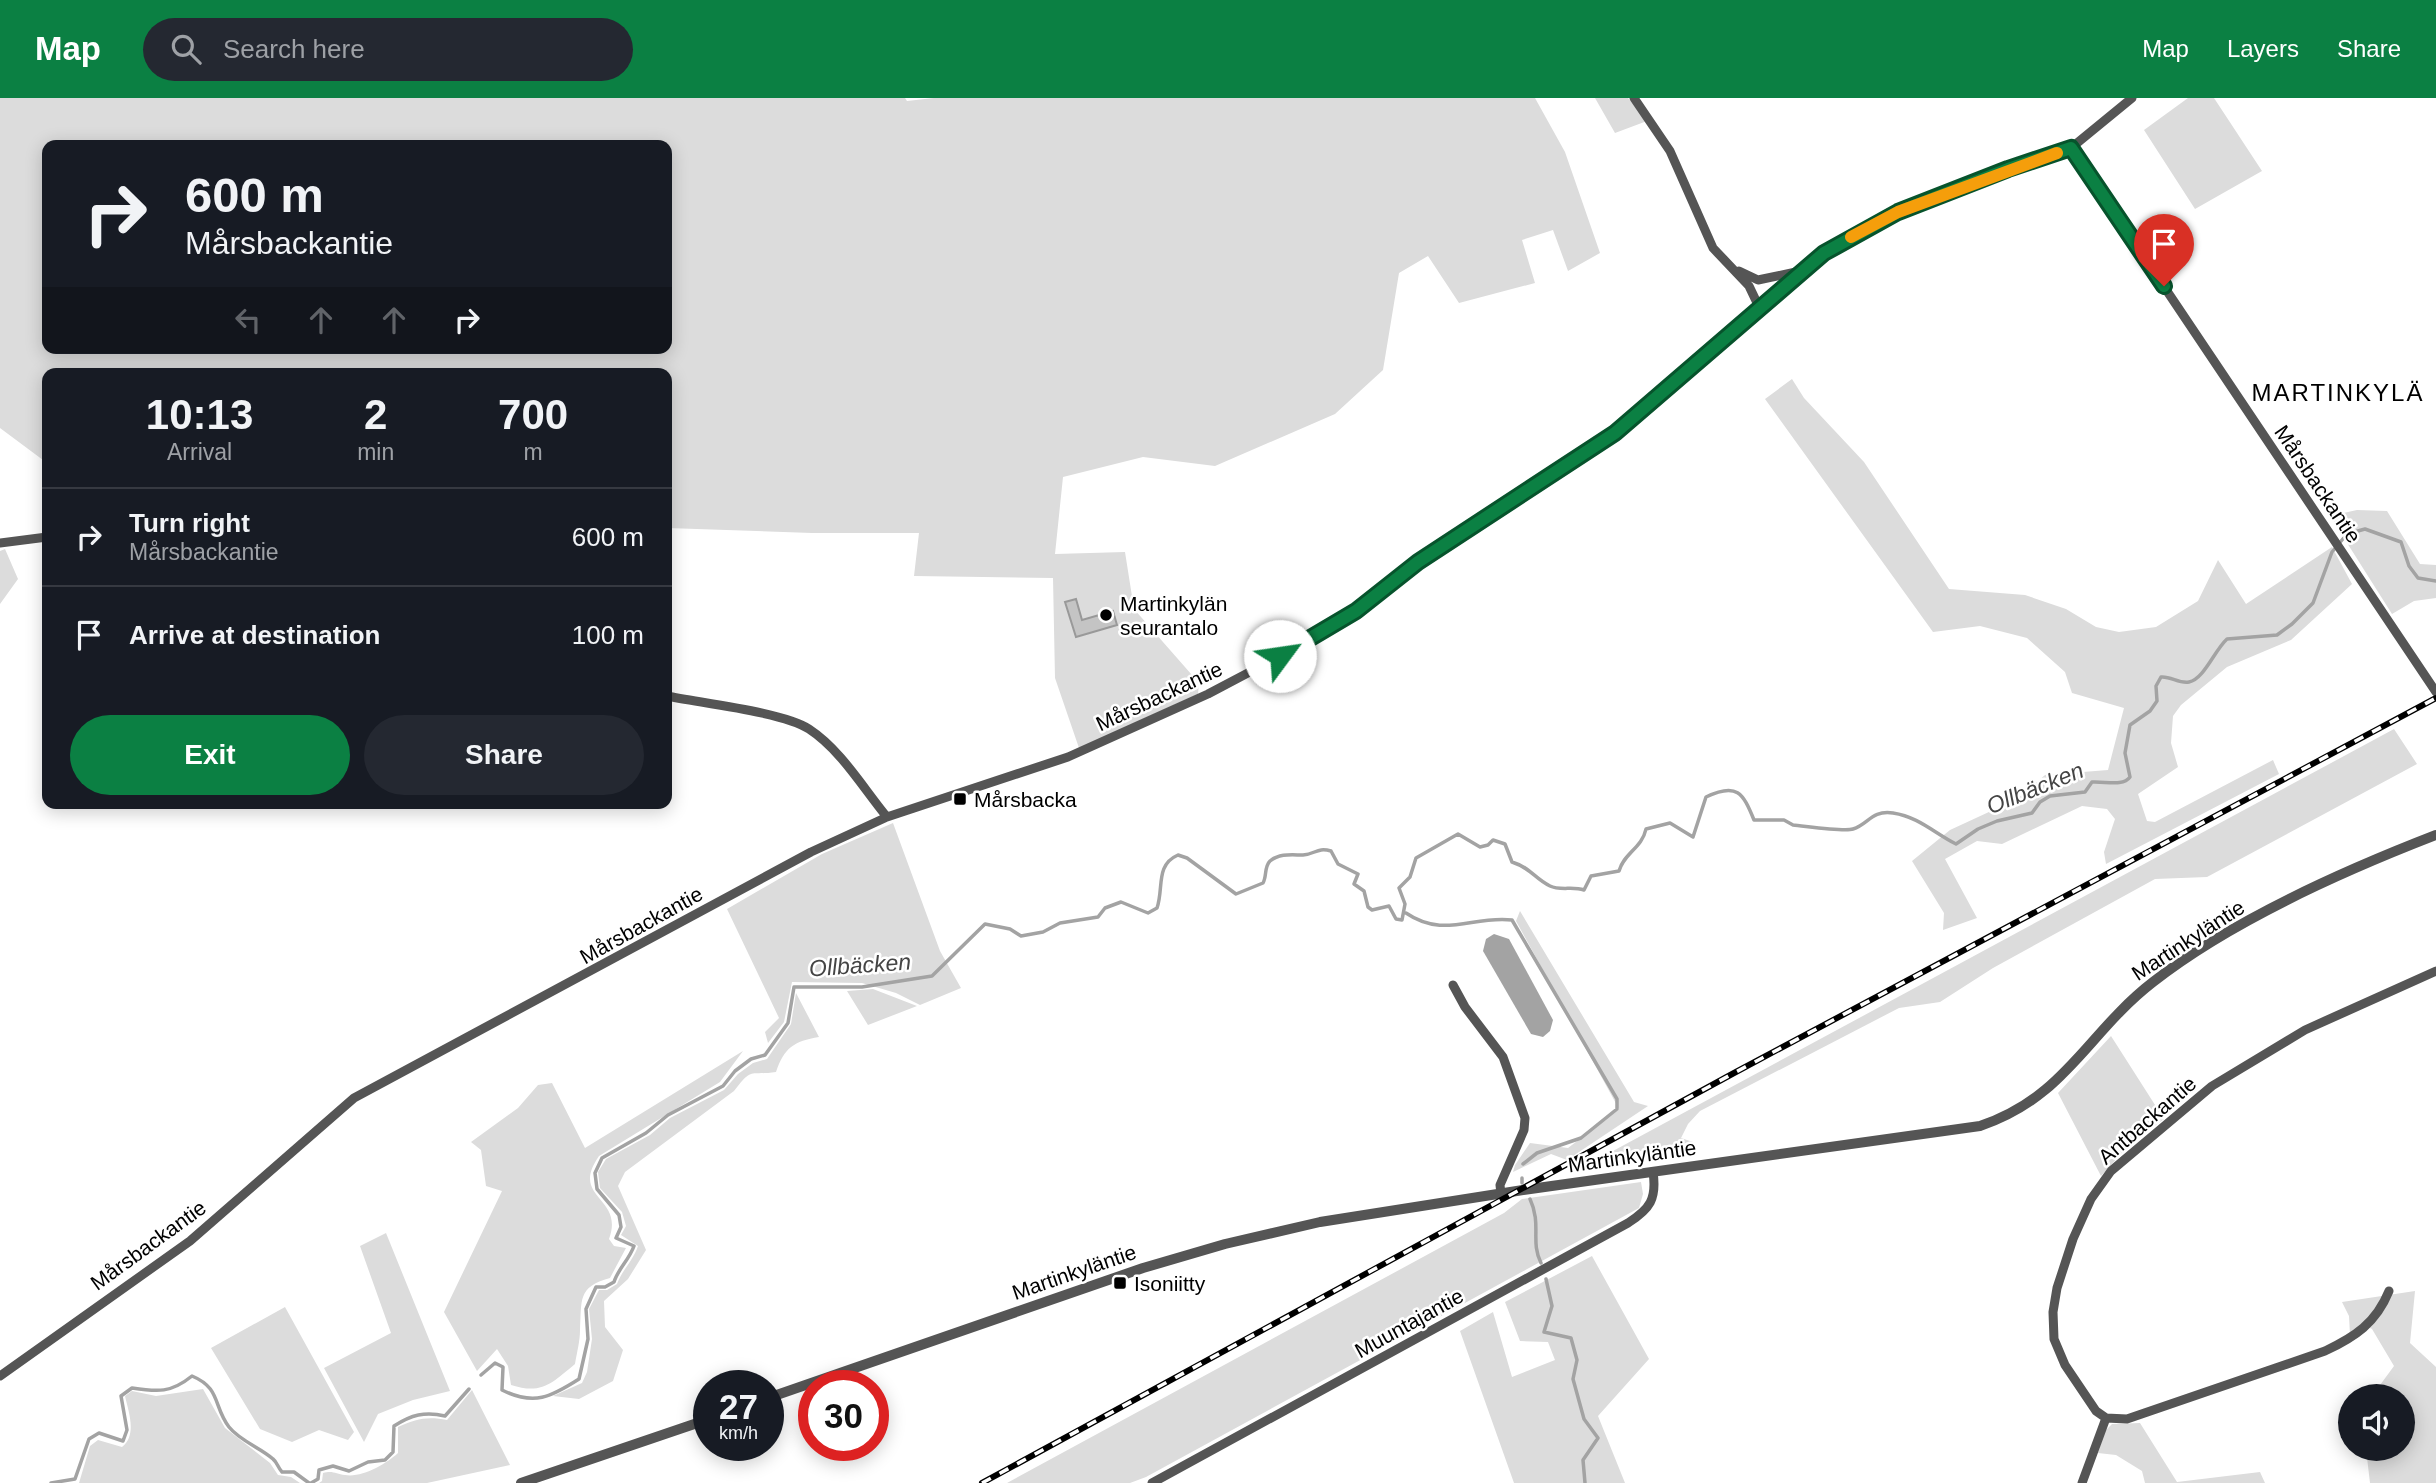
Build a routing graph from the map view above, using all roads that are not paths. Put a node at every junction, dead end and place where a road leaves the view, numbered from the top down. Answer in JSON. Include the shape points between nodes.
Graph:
{"nodes":[{"id":1,"x":1634,"y":98,"type":"edge"},
{"id":2,"x":2130,"y":99,"type":"edge"},
{"id":3,"x":2071,"y":148,"type":"junction"},
{"id":4,"x":1734,"y":269,"type":"junction"},
{"id":5,"x":1801,"y":270,"type":"junction"},
{"id":6,"x":1759,"y":307,"type":"junction"},
{"id":7,"x":42,"y":538,"type":"edge"},
{"id":8,"x":0,"y":543,"type":"edge"},
{"id":9,"x":2436,"y":692,"type":"edge"},
{"id":10,"x":672,"y":697,"type":"edge"},
{"id":11,"x":887,"y":817,"type":"junction"},
{"id":12,"x":2436,"y":835,"type":"edge"},
{"id":13,"x":2436,"y":971,"type":"edge"},
{"id":14,"x":1453,"y":985,"type":"dead end"},
{"id":15,"x":1653,"y":1172,"type":"junction"},
{"id":16,"x":1501,"y":1194,"type":"junction"},
{"id":17,"x":2389,"y":1291,"type":"dead end"},
{"id":18,"x":0,"y":1376,"type":"edge"},
{"id":19,"x":784,"y":1392,"type":"edge"},
{"id":20,"x":2106,"y":1418,"type":"junction"},
{"id":21,"x":693,"y":1424,"type":"edge"},
{"id":22,"x":1170,"y":1479,"type":"edge"},
{"id":23,"x":521,"y":1483,"type":"edge"},
{"id":24,"x":1152,"y":1483,"type":"edge"},
{"id":25,"x":2082,"y":1483,"type":"edge"}],
"edges":[{"from":1,"to":4,"type":"street","via":[[1670,150],[1713,248]]},
{"from":2,"to":3,"type":"street"},
{"from":3,"to":5,"type":"street","name":"Mårsbackantie","via":[[1898,212]]},
{"from":3,"to":9,"type":"street","name":"Mårsbackantie"},
{"from":4,"to":5,"type":"street","via":[[1758,279]]},
{"from":4,"to":6,"type":"street"},
{"from":5,"to":6,"type":"street","name":"Mårsbackantie"},
{"from":6,"to":11,"type":"street","name":"Mårsbackantie","via":[[1615,433],[1418,562],[1356,611],[1280,656],[1068,757]]},
{"from":7,"to":8,"type":"street"},
{"from":10,"to":11,"type":"street","via":[[787,719],[806,727],[827,742]]},
{"from":11,"to":18,"type":"street","name":"Mårsbackantie","via":[[811,852],[354,1098],[190,1241]]},
{"from":12,"to":15,"type":"street","name":"Martinkyläntie","via":[[2336,877],[2199,951],[2129,1003],[2052,1087],[2007,1117],[1958,1131]]},
{"from":13,"to":20,"type":"street","name":"Antbackantie","via":[[2305,1030],[2212,1086],[2111,1171],[2091,1199],[2073,1238],[2053,1312],[2054,1339],[2065,1364]]},
{"from":14,"to":16,"type":"street","via":[[1503,1057],[1525,1118],[1500,1185]]},
{"from":15,"to":16,"type":"street","name":"Martinkyläntie"},
{"from":15,"to":22,"type":"street","name":"Muuntajantie","via":[[1656,1187],[1651,1205],[1628,1223]]},
{"from":16,"to":19,"type":"street","name":"Martinkyläntie","via":[[1321,1222],[1225,1244]]},
{"from":17,"to":20,"type":"street","via":[[2371,1323],[2325,1351],[2127,1419]]},
{"from":20,"to":25,"type":"street"},
{"from":21,"to":23,"type":"street"},
{"from":22,"to":24,"type":"street","name":"Muuntajantie"}]}
